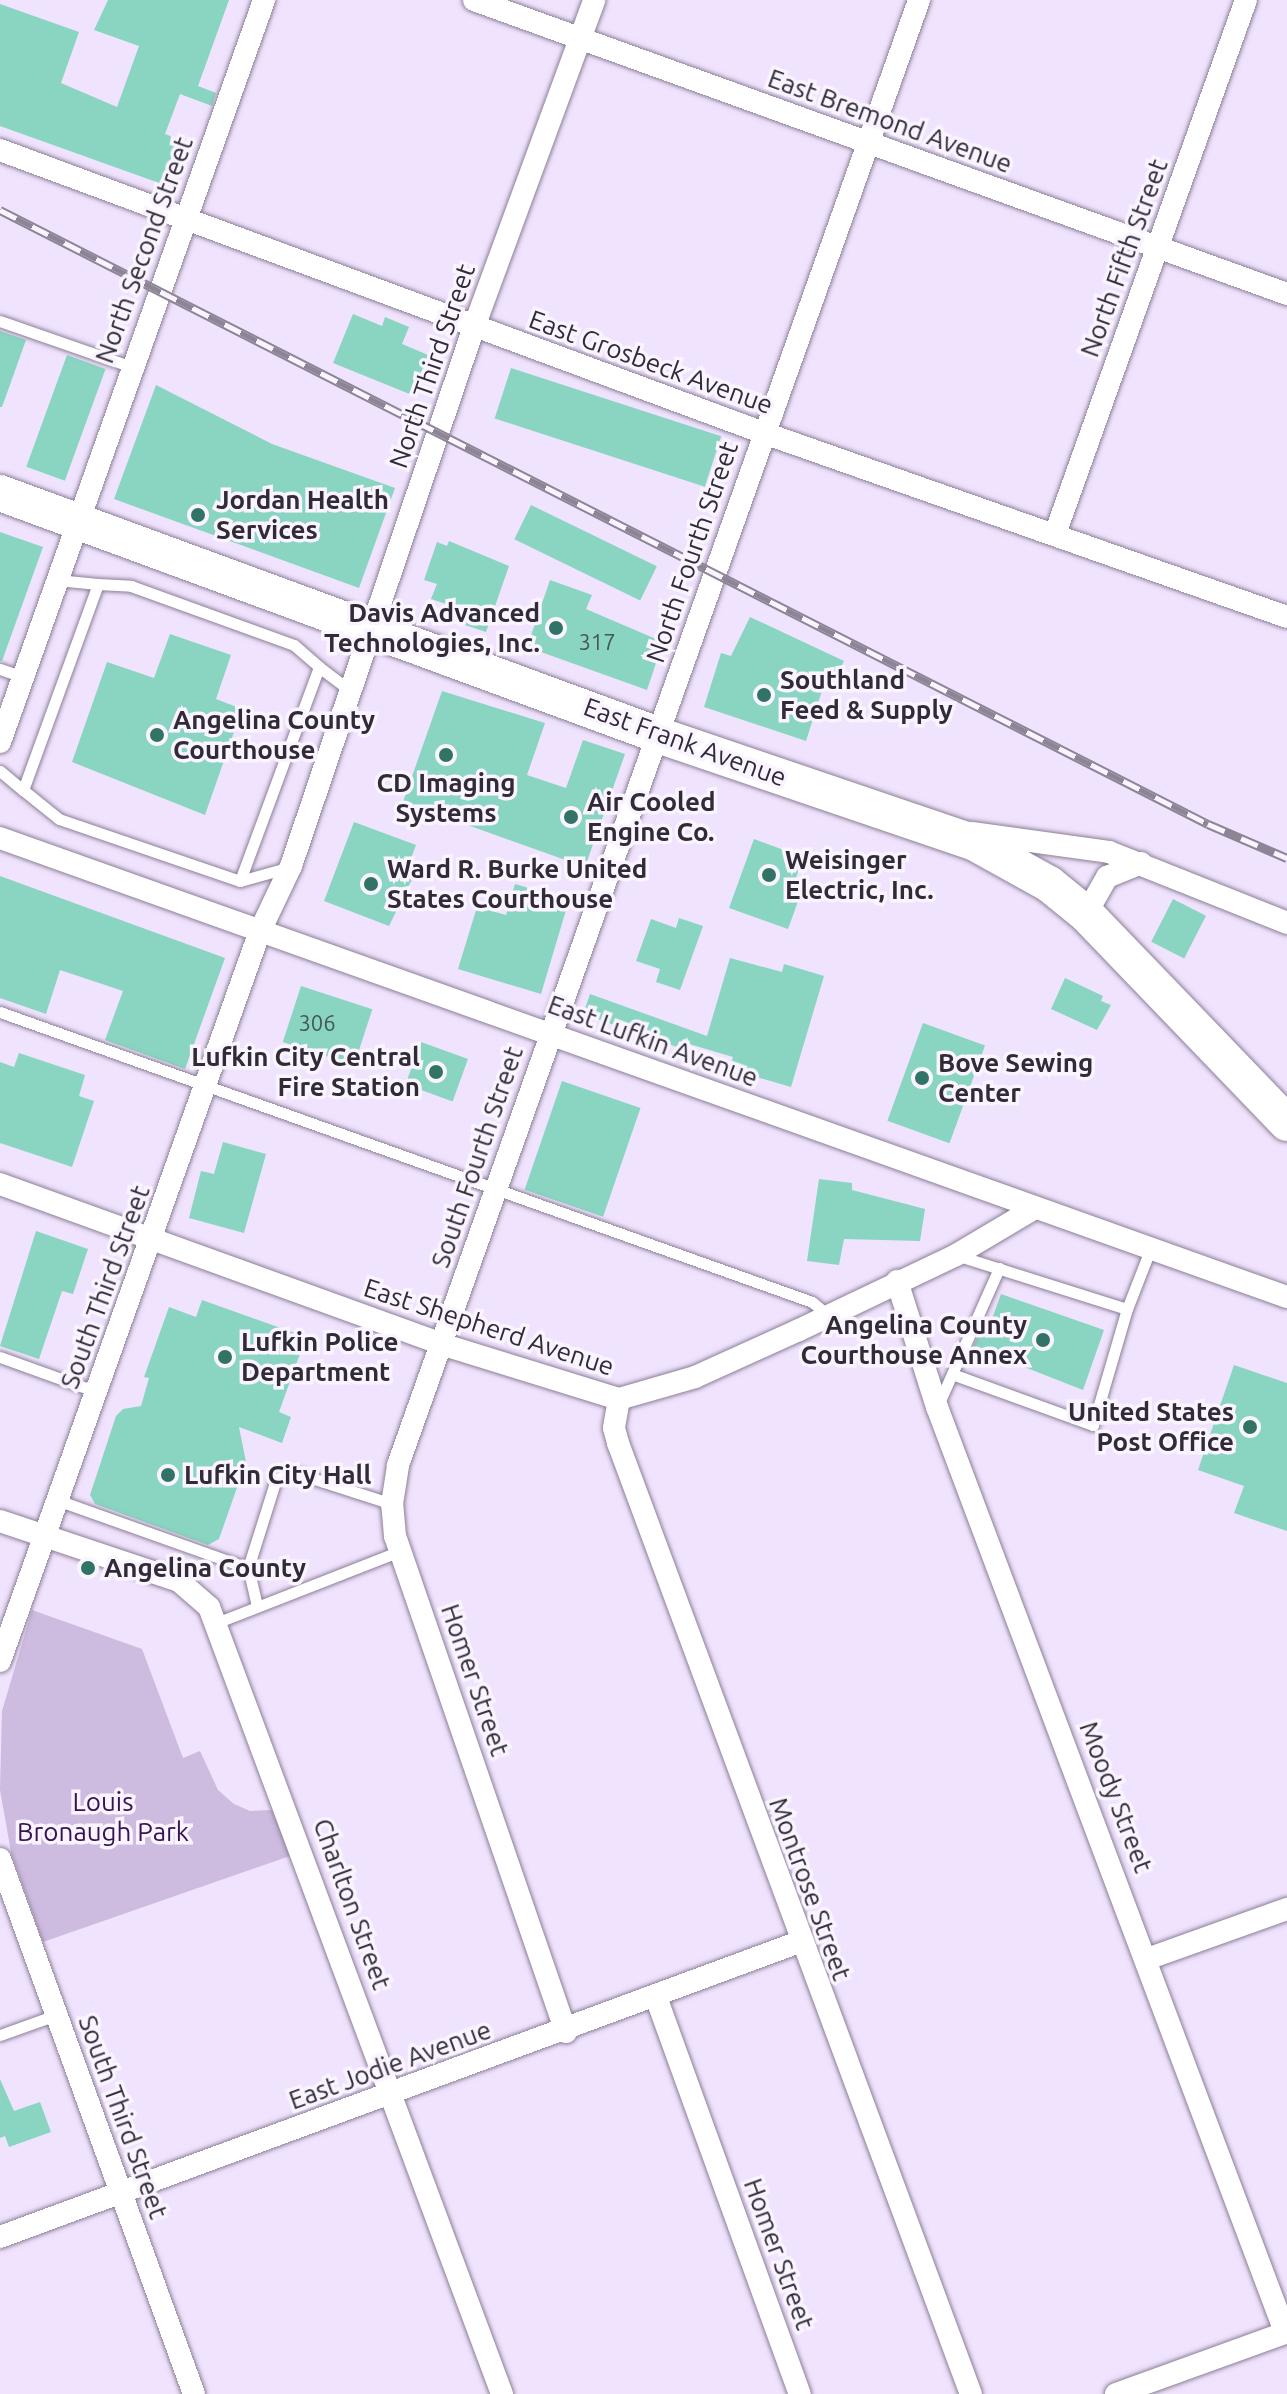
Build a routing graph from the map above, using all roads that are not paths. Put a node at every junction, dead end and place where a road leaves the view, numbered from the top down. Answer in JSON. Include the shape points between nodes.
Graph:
{"nodes":[{"id":1,"x":264,"y":0,"type":"edge"},
{"id":2,"x":474,"y":0,"type":"edge"},
{"id":3,"x":594,"y":0,"type":"edge"},
{"id":4,"x":919,"y":0,"type":"edge"},
{"id":5,"x":1246,"y":0,"type":"edge"},
{"id":6,"x":580,"y":39,"type":"junction"},
{"id":7,"x":869,"y":144,"type":"junction"},
{"id":8,"x":0,"y":150,"type":"edge"},
{"id":9,"x":185,"y":221,"type":"junction"},
{"id":10,"x":1159,"y":247,"type":"junction"},
{"id":11,"x":1287,"y":294,"type":"edge"},
{"id":12,"x":0,"y":321,"type":"edge"},
{"id":13,"x":474,"y":327,"type":"junction"},
{"id":14,"x":132,"y":367,"type":"junction"},
{"id":15,"x":764,"y":433,"type":"junction"},
{"id":16,"x":0,"y":493,"type":"edge"},
{"id":17,"x":79,"y":520,"type":"junction"},
{"id":18,"x":1055,"y":534,"type":"junction"},
{"id":19,"x":57,"y":580,"type":"junction"},
{"id":20,"x":98,"y":584,"type":"junction"},
{"id":21,"x":1287,"y":617,"type":"edge"},
{"id":22,"x":372,"y":626,"type":"junction"},
{"id":23,"x":319,"y":667,"type":"junction"},
{"id":24,"x":0,"y":669,"type":"edge"},
{"id":25,"x":23,"y":677,"type":"junction"},
{"id":26,"x":352,"y":692,"type":"junction"},
{"id":27,"x":658,"y":735,"type":"junction"},
{"id":28,"x":0,"y":742,"type":"edge"},
{"id":29,"x":0,"y":771,"type":"edge"},
{"id":30,"x":23,"y":790,"type":"junction"},
{"id":31,"x":935,"y":829,"type":"junction"},
{"id":32,"x":0,"y":838,"type":"edge"},
{"id":33,"x":1142,"y":863,"type":"junction"},
{"id":34,"x":291,"y":866,"type":"junction"},
{"id":35,"x":240,"y":881,"type":"junction"},
{"id":36,"x":1086,"y":914,"type":"junction"},
{"id":37,"x":1287,"y":923,"type":"edge"},
{"id":38,"x":260,"y":931,"type":"junction"},
{"id":39,"x":0,"y":1012,"type":"edge"},
{"id":40,"x":549,"y":1033,"type":"junction"},
{"id":41,"x":207,"y":1084,"type":"junction"},
{"id":42,"x":1287,"y":1123,"type":"edge"},
{"id":43,"x":0,"y":1184,"type":"edge"},
{"id":44,"x":496,"y":1187,"type":"junction"},
{"id":45,"x":1035,"y":1208,"type":"junction"},
{"id":46,"x":151,"y":1241,"type":"junction"},
{"id":47,"x":1150,"y":1250,"type":"junction"},
{"id":48,"x":956,"y":1255,"type":"junction"},
{"id":49,"x":999,"y":1268,"type":"junction"},
{"id":50,"x":897,"y":1281,"type":"junction"},
{"id":51,"x":1287,"y":1297,"type":"edge"},
{"id":52,"x":1127,"y":1309,"type":"junction"},
{"id":53,"x":828,"y":1315,"type":"junction"},
{"id":54,"x":441,"y":1344,"type":"junction"},
{"id":55,"x":0,"y":1357,"type":"edge"},
{"id":56,"x":952,"y":1374,"type":"junction"},
{"id":57,"x":97,"y":1392,"type":"junction"},
{"id":58,"x":619,"y":1399,"type":"junction"},
{"id":59,"x":937,"y":1407,"type":"junction"},
{"id":60,"x":57,"y":1500,"type":"junction"},
{"id":61,"x":392,"y":1504,"type":"junction"},
{"id":62,"x":0,"y":1521,"type":"edge"},
{"id":63,"x":44,"y":1536,"type":"junction"},
{"id":64,"x":400,"y":1551,"type":"junction"},
{"id":65,"x":248,"y":1568,"type":"junction"},
{"id":66,"x":257,"y":1606,"type":"junction"},
{"id":67,"x":216,"y":1623,"type":"junction"},
{"id":68,"x":0,"y":1661,"type":"edge"},
{"id":69,"x":0,"y":1859,"type":"edge"},
{"id":70,"x":1287,"y":1909,"type":"edge"},
{"id":71,"x":799,"y":1942,"type":"junction"},
{"id":72,"x":1147,"y":1959,"type":"junction"},
{"id":73,"x":656,"y":1997,"type":"junction"},
{"id":74,"x":56,"y":2015,"type":"junction"},
{"id":75,"x":566,"y":2032,"type":"junction"},
{"id":76,"x":0,"y":2035,"type":"edge"},
{"id":77,"x":392,"y":2093,"type":"junction"},
{"id":78,"x":121,"y":2193,"type":"junction"},
{"id":79,"x":0,"y":2237,"type":"edge"},
{"id":80,"x":1286,"y":2332,"type":"edge"},
{"id":81,"x":194,"y":2394,"type":"edge"},
{"id":82,"x":502,"y":2394,"type":"edge"},
{"id":83,"x":800,"y":2394,"type":"edge"},
{"id":84,"x":971,"y":2394,"type":"edge"},
{"id":85,"x":1116,"y":2394,"type":"edge"}],
"edges":[{"from":1,"to":9,"type":"street","name":"North Second Street"},
{"from":2,"to":6,"type":"street","name":"East Bremond Avenue"},
{"from":3,"to":6,"type":"street","name":"North Third Street"},
{"from":4,"to":7,"type":"street","name":"North Fourth Street"},
{"from":5,"to":10,"type":"street","name":"North Fifth Street"},
{"from":6,"to":7,"type":"street","name":"East Bremond Avenue"},
{"from":6,"to":13,"type":"street","name":"North Third Street"},
{"from":7,"to":10,"type":"street","name":"East Bremond Avenue"},
{"from":7,"to":15,"type":"street","name":"North Fourth Street"},
{"from":8,"to":9,"type":"street","name":"East Grosbeck Avenue"},
{"from":9,"to":13,"type":"street","name":"East Grosbeck Avenue"},
{"from":9,"to":14,"type":"street","name":"North Second Street"},
{"from":10,"to":11,"type":"street","name":"East Bremond Avenue"},
{"from":10,"to":18,"type":"street","name":"North Fifth Street"},
{"from":12,"to":14,"type":"lane"},
{"from":13,"to":15,"type":"street","name":"East Grosbeck Avenue"},
{"from":13,"to":22,"type":"street","name":"North Third Street"},
{"from":14,"to":17,"type":"street","name":"North Second Street"},
{"from":15,"to":18,"type":"street","name":"East Grosbeck Avenue"},
{"from":15,"to":27,"type":"street","name":"North Fourth Street"},
{"from":16,"to":17,"type":"main road","name":"East Frank Avenue"},
{"from":17,"to":19,"type":"street","name":"North Second Street"},
{"from":17,"to":22,"type":"main road","name":"East Frank Avenue"},
{"from":18,"to":21,"type":"street","name":"East Grosbeck Avenue"},
{"from":19,"to":20,"type":"lane"},
{"from":19,"to":25,"type":"street","name":"North Second Street"},
{"from":20,"to":23,"type":"lane","via":[[131,586],[294,645]]},
{"from":20,"to":30,"type":"lane"},
{"from":22,"to":26,"type":"street","name":"North Third Street"},
{"from":22,"to":27,"type":"main road","name":"East Frank Avenue"},
{"from":23,"to":26,"type":"lane"},
{"from":23,"to":35,"type":"lane"},
{"from":24,"to":25,"type":"lane"},
{"from":25,"to":28,"type":"street","name":"North Second Street"},
{"from":26,"to":34,"type":"street","name":"North Third Street"},
{"from":27,"to":31,"type":"main road","name":"East Frank Avenue"},
{"from":27,"to":40,"type":"street","name":"North Fourth Street"},
{"from":29,"to":30,"type":"lane"},
{"from":30,"to":35,"type":"lane","via":[[59,819]]},
{"from":31,"to":33,"type":"street","via":[[1071,844]]},
{"from":31,"to":36,"type":"main road","name":"East Frank Avenue","via":[[1011,861]]},
{"from":32,"to":38,"type":"street","name":"East Lufkin Avenue"},
{"from":33,"to":36,"type":"street","via":[[1115,870]]},
{"from":33,"to":37,"type":"street"},
{"from":34,"to":35,"type":"lane"},
{"from":34,"to":38,"type":"street","name":"North Third Street"},
{"from":36,"to":42,"type":"main road","name":"East Frank Avenue"},
{"from":38,"to":40,"type":"street","name":"East Lufkin Avenue"},
{"from":38,"to":41,"type":"street","name":"South Third Street"},
{"from":39,"to":41,"type":"lane"},
{"from":40,"to":44,"type":"street","name":"South Fourth Street"},
{"from":40,"to":45,"type":"street","name":"East Lufkin Avenue"},
{"from":41,"to":44,"type":"lane"},
{"from":41,"to":46,"type":"street","name":"South Third Street"},
{"from":43,"to":46,"type":"street","name":"East Shepherd Avenue"},
{"from":44,"to":53,"type":"lane","via":[[812,1302]]},
{"from":44,"to":54,"type":"street","name":"South Fourth Street"},
{"from":45,"to":47,"type":"street","name":"East Lufkin Avenue"},
{"from":45,"to":48,"type":"street","name":"East Shepherd Avenue"},
{"from":46,"to":54,"type":"street","name":"East Shepherd Avenue"},
{"from":46,"to":57,"type":"street","name":"South Third Street"},
{"from":47,"to":51,"type":"street","name":"East Lufkin Avenue"},
{"from":47,"to":52,"type":"lane"},
{"from":48,"to":49,"type":"lane"},
{"from":48,"to":50,"type":"street","name":"East Shepherd Avenue"},
{"from":49,"to":52,"type":"lane"},
{"from":49,"to":56,"type":"lane"},
{"from":50,"to":53,"type":"street","name":"East Shepherd Avenue"},
{"from":50,"to":59,"type":"street","name":"Moody Street"},
{"from":52,"to":56,"type":"lane","via":[[1093,1425]]},
{"from":53,"to":58,"type":"street","name":"East Shepherd Avenue","via":[[695,1377]]},
{"from":54,"to":58,"type":"street","name":"East Shepherd Avenue"},
{"from":54,"to":61,"type":"street","name":"Homer Street","via":[[398,1465]]},
{"from":55,"to":57,"type":"lane"},
{"from":56,"to":59,"type":"lane"},
{"from":57,"to":60,"type":"street","name":"South Third Street"},
{"from":58,"to":71,"type":"street","name":"Montrose Street","via":[[614,1428],[618,1443]]},
{"from":59,"to":72,"type":"street","name":"Moody Street"},
{"from":60,"to":63,"type":"street","name":"South Third Street"},
{"from":60,"to":65,"type":"lane"},
{"from":61,"to":64,"type":"street","name":"Homer Street"},
{"from":61,"to":65,"type":"lane","via":[[296,1473],[282,1475],[274,1484]]},
{"from":62,"to":63,"type":"street","name":"Charlton Street"},
{"from":63,"to":67,"type":"street","name":"Charlton Street","via":[[179,1581],[199,1595]]},
{"from":63,"to":68,"type":"street","name":"South Third Street"},
{"from":64,"to":66,"type":"lane"},
{"from":64,"to":75,"type":"street","name":"Homer Street"},
{"from":65,"to":66,"type":"lane"},
{"from":66,"to":67,"type":"lane"},
{"from":67,"to":77,"type":"street","name":"Charlton Street"},
{"from":69,"to":74,"type":"street","name":"South Third Street"},
{"from":70,"to":72,"type":"street"},
{"from":71,"to":73,"type":"street","name":"East Jodie Avenue"},
{"from":71,"to":84,"type":"street","name":"Montrose Street"},
{"from":72,"to":80,"type":"street","name":"Moody Street"},
{"from":73,"to":75,"type":"street","name":"East Jodie Avenue"},
{"from":73,"to":83,"type":"street","name":"Homer Street"},
{"from":74,"to":76,"type":"lane"},
{"from":74,"to":78,"type":"street","name":"South Third Street"},
{"from":75,"to":77,"type":"street","name":"East Jodie Avenue"},
{"from":77,"to":78,"type":"street","name":"East Jodie Avenue"},
{"from":77,"to":82,"type":"street","name":"Charlton Street"},
{"from":78,"to":79,"type":"street","name":"East Jodie Avenue"},
{"from":78,"to":81,"type":"street","name":"South Third Street"},
{"from":80,"to":85,"type":"street"}]}
